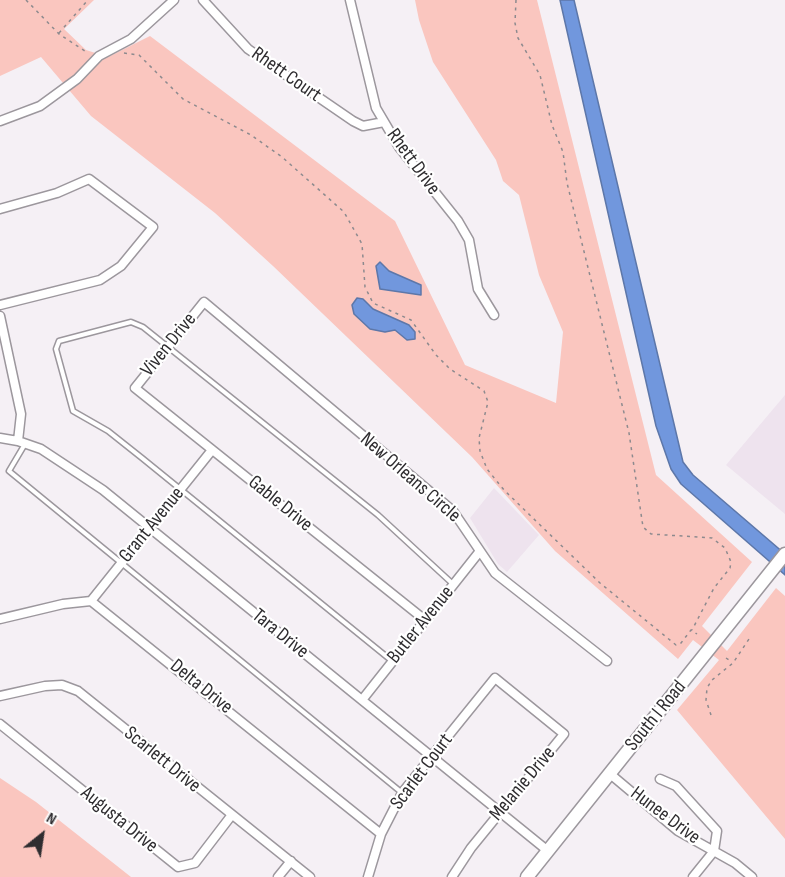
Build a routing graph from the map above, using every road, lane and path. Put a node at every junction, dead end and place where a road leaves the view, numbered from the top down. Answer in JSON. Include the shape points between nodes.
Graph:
{"nodes":[{"id":1,"x":26,"y":0,"type":"edge"},
{"id":2,"x":88,"y":0,"type":"edge"},
{"id":3,"x":174,"y":0,"type":"edge"},
{"id":4,"x":203,"y":0,"type":"edge"},
{"id":5,"x":350,"y":0,"type":"edge"},
{"id":6,"x":516,"y":0,"type":"edge"},
{"id":7,"x":59,"y":34,"type":"junction"},
{"id":8,"x":123,"y":53,"type":"dead end"},
{"id":9,"x":92,"y":55,"type":"dead end"},
{"id":10,"x":0,"y":121,"type":"edge"},
{"id":11,"x":384,"y":122,"type":"junction"},
{"id":12,"x":0,"y":208,"type":"edge"},
{"id":13,"x":204,"y":302,"type":"joint"},
{"id":14,"x":0,"y":305,"type":"edge"},
{"id":15,"x":494,"y":315,"type":"dead end"},
{"id":16,"x":0,"y":316,"type":"edge"},
{"id":17,"x":168,"y":347,"type":"junction"},
{"id":18,"x":135,"y":387,"type":"joint"},
{"id":19,"x":0,"y":438,"type":"edge"},
{"id":20,"x":22,"y":442,"type":"junction"},
{"id":21,"x":212,"y":450,"type":"junction"},
{"id":22,"x":180,"y":490,"type":"junction"},
{"id":23,"x":149,"y":528,"type":"junction"},
{"id":24,"x":480,"y":551,"type":"junction"},
{"id":25,"x":785,"y":555,"type":"edge"},
{"id":26,"x":121,"y":563,"type":"junction"},
{"id":27,"x":454,"y":585,"type":"junction"},
{"id":28,"x":91,"y":601,"type":"junction"},
{"id":29,"x":0,"y":619,"type":"edge"},
{"id":30,"x":425,"y":621,"type":"junction"},
{"id":31,"x":691,"y":630,"type":"junction"},
{"id":32,"x":697,"y":634,"type":"dead end"},
{"id":33,"x":751,"y":636,"type":"dead end"},
{"id":34,"x":726,"y":658,"type":"dead end"},
{"id":35,"x":392,"y":661,"type":"junction"},
{"id":36,"x":607,"y":661,"type":"dead end"},
{"id":37,"x":733,"y":663,"type":"junction"},
{"id":38,"x":495,"y":678,"type":"joint"},
{"id":39,"x":0,"y":696,"type":"edge"},
{"id":40,"x":362,"y":700,"type":"junction"},
{"id":41,"x":711,"y":715,"type":"dead end"},
{"id":42,"x":0,"y":724,"type":"edge"},
{"id":43,"x":432,"y":757,"type":"junction"},
{"id":44,"x":609,"y":773,"type":"junction"},
{"id":45,"x":660,"y":779,"type":"dead end"},
{"id":46,"x":402,"y":793,"type":"junction"},
{"id":47,"x":499,"y":812,"type":"junction"},
{"id":48,"x":231,"y":816,"type":"junction"},
{"id":49,"x":381,"y":834,"type":"junction"},
{"id":50,"x":548,"y":851,"type":"junction"},
{"id":51,"x":714,"y":851,"type":"junction"},
{"id":52,"x":291,"y":861,"type":"junction"},
{"id":53,"x":278,"y":877,"type":"edge"},
{"id":54,"x":310,"y":877,"type":"edge"},
{"id":55,"x":368,"y":877,"type":"edge"},
{"id":56,"x":452,"y":877,"type":"edge"},
{"id":57,"x":527,"y":877,"type":"edge"},
{"id":58,"x":693,"y":877,"type":"edge"},
{"id":59,"x":752,"y":877,"type":"edge"}],
"edges":[{"from":1,"to":7,"type":"path"},
{"from":2,"to":7,"type":"path"},
{"from":3,"to":10,"type":"street","via":[[131,39],[99,57],[40,106]]},
{"from":4,"to":11,"type":"street","name":"Rhett Court","via":[[248,49],[352,121],[363,126]]},
{"from":5,"to":11,"type":"street","name":"Rhett Drive","via":[[376,108]]},
{"from":6,"to":31,"type":"path","via":[[518,38],[540,75],[563,152],[567,183],[629,434],[643,527],[651,534],[712,538],[725,548],[731,562]]},
{"from":7,"to":9,"type":"path"},
{"from":8,"to":31,"type":"path","via":[[139,55],[183,99],[251,135],[282,157],[344,212],[362,244],[365,287],[373,303],[411,320],[450,369],[484,391],[488,402],[479,438],[480,451],[487,469],[504,490],[600,584],[676,645]]},
{"from":11,"to":15,"type":"street","name":"Rhett Drive","via":[[469,240],[478,289]]},
{"from":12,"to":14,"type":"street","via":[[57,193],[89,179],[153,227],[121,266],[100,280]]},
{"from":13,"to":17,"type":"street","name":"Viven Drive"},
{"from":13,"to":24,"type":"street","name":"New Orleans Circle","via":[[453,512]]},
{"from":16,"to":20,"type":"street","via":[[21,414]]},
{"from":17,"to":18,"type":"street","name":"Viven Drive"},
{"from":17,"to":22,"type":"lane","via":[[131,322],[66,338],[59,341],[56,349],[73,411],[108,432]]},
{"from":17,"to":27,"type":"lane","via":[[378,515]]},
{"from":18,"to":21,"type":"street","name":"Gable Drive"},
{"from":19,"to":20,"type":"street","name":"Tara Drive"},
{"from":20,"to":23,"type":"street","name":"Tara Drive","via":[[74,470]]},
{"from":20,"to":26,"type":"lane","via":[[9,471]]},
{"from":21,"to":22,"type":"street","name":"Grant Avenue"},
{"from":21,"to":30,"type":"street","name":"Gable Drive"},
{"from":22,"to":23,"type":"street","name":"Grant Avenue"},
{"from":22,"to":35,"type":"lane"},
{"from":23,"to":26,"type":"street","name":"Grant Avenue"},
{"from":23,"to":40,"type":"street","name":"Tara Drive"},
{"from":24,"to":27,"type":"street","name":"Butler Avenue"},
{"from":24,"to":36,"type":"street","name":"New Orleans Circle","via":[[495,573]]},
{"from":25,"to":44,"type":"main road","name":"South I Road"},
{"from":26,"to":28,"type":"street","name":"Grant Avenue"},
{"from":26,"to":46,"type":"lane"},
{"from":27,"to":30,"type":"street","name":"Butler Avenue"},
{"from":28,"to":29,"type":"street"},
{"from":28,"to":49,"type":"street","name":"Delta Drive"},
{"from":30,"to":35,"type":"street","name":"Butler Avenue"},
{"from":31,"to":32,"type":"path"},
{"from":33,"to":37,"type":"path"},
{"from":34,"to":37,"type":"path"},
{"from":35,"to":40,"type":"street","name":"Butler Avenue"},
{"from":37,"to":41,"type":"path","via":[[707,688],[705,700]]},
{"from":38,"to":43,"type":"street","name":"Scarlet Court"},
{"from":38,"to":47,"type":"street","name":"Melanie Drive","via":[[564,734]]},
{"from":39,"to":48,"type":"street","name":"Scarlett Drive","via":[[45,686],[62,685],[78,691]]},
{"from":40,"to":43,"type":"street","name":"Tara Drive"},
{"from":42,"to":48,"type":"street","name":"Augusta Drive","via":[[178,867],[195,863]]},
{"from":43,"to":46,"type":"street","name":"Scarlet Court"},
{"from":43,"to":47,"type":"street","name":"Tara Drive"},
{"from":44,"to":50,"type":"main road","name":"South I Road"},
{"from":44,"to":51,"type":"street","name":"Hunee Drive","via":[[678,831]]},
{"from":45,"to":51,"type":"street","via":[[676,786],[717,831]]},
{"from":46,"to":49,"type":"street","name":"Scarlet Court"},
{"from":47,"to":50,"type":"street","name":"Tara Drive"},
{"from":47,"to":56,"type":"street","name":"Melanie Drive"},
{"from":48,"to":52,"type":"street","name":"Scarlett Drive"},
{"from":49,"to":55,"type":"street","name":"Scarlet Court"},
{"from":50,"to":57,"type":"main road","name":"South I Road"},
{"from":51,"to":58,"type":"street"},
{"from":51,"to":59,"type":"street","name":"Hunee Drive"},
{"from":52,"to":53,"type":"street"},
{"from":52,"to":54,"type":"street","name":"Scarlett Drive"}]}
